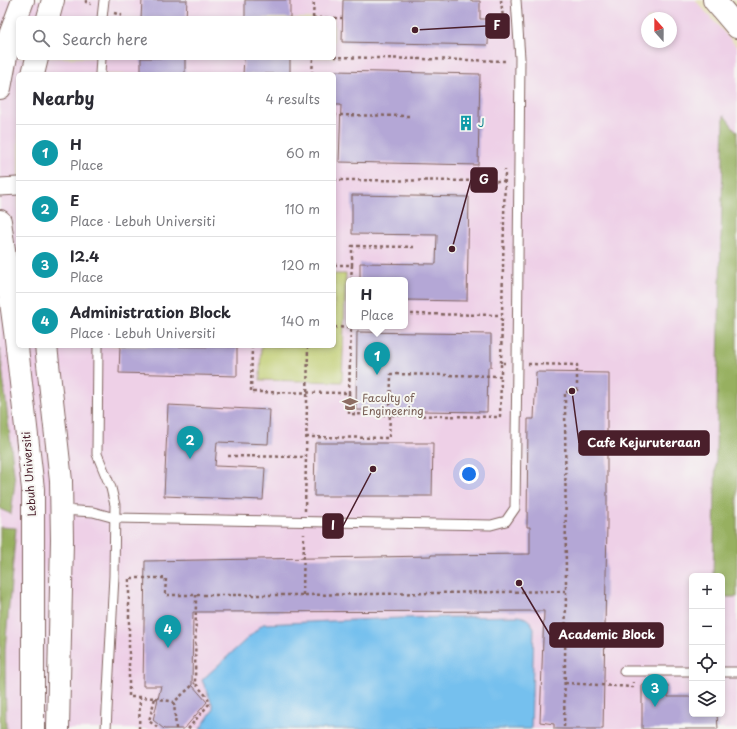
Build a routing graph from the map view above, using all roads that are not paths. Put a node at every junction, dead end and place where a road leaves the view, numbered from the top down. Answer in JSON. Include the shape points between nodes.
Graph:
{"nodes":[{"id":1,"x":23,"y":0,"type":"edge"},
{"id":2,"x":53,"y":0,"type":"edge"},
{"id":3,"x":104,"y":0,"type":"edge"},
{"id":4,"x":516,"y":0,"type":"edge"},
{"id":5,"x":714,"y":0,"type":"edge"},
{"id":6,"x":17,"y":16,"type":"edge"},
{"id":7,"x":49,"y":16,"type":"edge"},
{"id":8,"x":102,"y":16,"type":"edge"},
{"id":9,"x":16,"y":19,"type":"edge"},
{"id":10,"x":737,"y":27,"type":"edge"},
{"id":11,"x":36,"y":60,"type":"edge"},
{"id":12,"x":101,"y":60,"type":"edge"},
{"id":13,"x":34,"y":72,"type":"edge"},
{"id":14,"x":100,"y":72,"type":"edge"},
{"id":15,"x":0,"y":88,"type":"edge"},
{"id":16,"x":16,"y":186,"type":"edge"},
{"id":17,"x":0,"y":187,"type":"edge"},
{"id":18,"x":0,"y":220,"type":"edge"},
{"id":19,"x":16,"y":346,"type":"edge"},
{"id":20,"x":16,"y":348,"type":"edge"},
{"id":21,"x":46,"y":348,"type":"edge"},
{"id":22,"x":98,"y":348,"type":"edge"},
{"id":23,"x":33,"y":510,"type":"junction"},
{"id":24,"x":62,"y":510,"type":"junction"},
{"id":25,"x":115,"y":518,"type":"junction"},
{"id":26,"x":624,"y":671,"type":"dead end"},
{"id":27,"x":689,"y":671,"type":"edge"},
{"id":28,"x":725,"y":672,"type":"edge"},
{"id":29,"x":737,"y":672,"type":"edge"},
{"id":30,"x":33,"y":729,"type":"edge"},
{"id":31,"x":58,"y":729,"type":"edge"},
{"id":32,"x":106,"y":729,"type":"edge"}],
"edges":[{"from":1,"to":6,"type":"street"},
{"from":2,"to":7,"type":"street"},
{"from":3,"to":8,"type":"lane"},
{"from":4,"to":25,"type":"lane","via":[[520,58],[518,364],[514,508],[506,521],[491,526]]},
{"from":5,"to":10,"type":"street"},
{"from":9,"to":15,"type":"street","via":[[10,35]]},
{"from":11,"to":13,"type":"street"},
{"from":12,"to":14,"type":"lane"},
{"from":16,"to":17,"type":"street"},
{"from":18,"to":19,"type":"street","name":"Lebuh Universiti"},
{"from":20,"to":23,"type":"street","name":"Lebuh Universiti","via":[[33,489]]},
{"from":21,"to":24,"type":"street"},
{"from":22,"to":25,"type":"lane","via":[[97,454],[111,488]]},
{"from":23,"to":24,"type":"street"},
{"from":23,"to":30,"type":"street","name":"Lebuh Universiti"},
{"from":24,"to":25,"type":"lane","via":[[93,512]]},
{"from":24,"to":31,"type":"street"},
{"from":25,"to":32,"type":"lane"},
{"from":26,"to":27,"type":"lane"},
{"from":28,"to":29,"type":"lane"}]}
